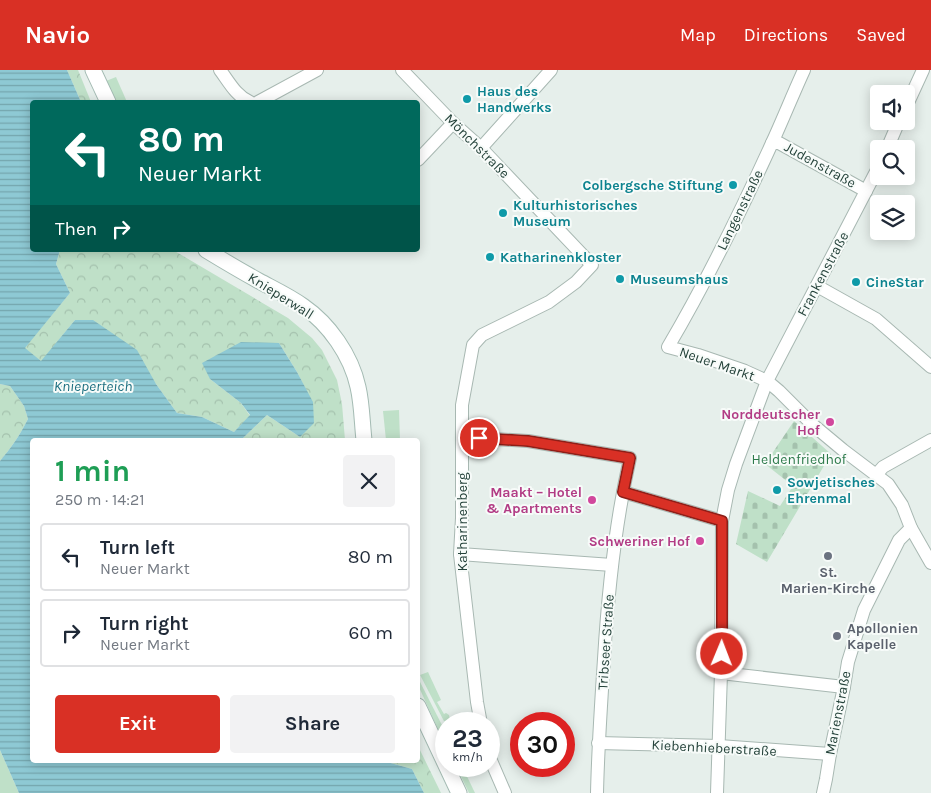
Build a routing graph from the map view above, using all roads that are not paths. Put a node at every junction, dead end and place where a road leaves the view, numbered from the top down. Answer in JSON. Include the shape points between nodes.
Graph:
{"nodes":[{"id":1,"x":93,"y":70,"type":"edge"},
{"id":2,"x":220,"y":70,"type":"edge"},
{"id":3,"x":317,"y":70,"type":"edge"},
{"id":4,"x":402,"y":70,"type":"edge"},
{"id":5,"x":551,"y":70,"type":"edge"},
{"id":6,"x":804,"y":70,"type":"edge"},
{"id":7,"x":923,"y":70,"type":"edge"},
{"id":8,"x":915,"y":87,"type":"edge"},
{"id":9,"x":107,"y":100,"type":"edge"},
{"id":10,"x":244,"y":100,"type":"edge"},
{"id":11,"x":262,"y":100,"type":"edge"},
{"id":12,"x":453,"y":123,"type":"junction"},
{"id":13,"x":772,"y":143,"type":"junction"},
{"id":14,"x":481,"y":148,"type":"junction"},
{"id":15,"x":420,"y":158,"type":"edge"},
{"id":16,"x":870,"y":183,"type":"edge"},
{"id":17,"x":866,"y":191,"type":"junction"},
{"id":18,"x":209,"y":252,"type":"edge"},
{"id":19,"x":592,"y":265,"type":"joint"},
{"id":20,"x":817,"y":286,"type":"junction"},
{"id":21,"x":668,"y":347,"type":"joint"},
{"id":22,"x":931,"y":367,"type":"edge"},
{"id":23,"x":767,"y":381,"type":"junction"},
{"id":24,"x":364,"y":438,"type":"edge"},
{"id":25,"x":463,"y":438,"type":"junction"},
{"id":26,"x":931,"y":440,"type":"edge"},
{"id":27,"x":876,"y":475,"type":"junction"},
{"id":28,"x":623,"y":492,"type":"junction"},
{"id":29,"x":722,"y":521,"type":"junction"},
{"id":30,"x":911,"y":528,"type":"junction"},
{"id":31,"x":460,"y":554,"type":"junction"},
{"id":32,"x":931,"y":563,"type":"edge"},
{"id":33,"x":612,"y":564,"type":"junction"},
{"id":34,"x":721,"y":673,"type":"junction"},
{"id":35,"x":844,"y":686,"type":"junction"},
{"id":36,"x":420,"y":710,"type":"edge"},
{"id":37,"x":478,"y":712,"type":"edge"},
{"id":38,"x":598,"y":743,"type":"junction"},
{"id":39,"x":720,"y":746,"type":"junction"},
{"id":40,"x":830,"y":754,"type":"junction"},
{"id":41,"x":498,"y":777,"type":"edge"},
{"id":42,"x":459,"y":793,"type":"edge"},
{"id":43,"x":505,"y":793,"type":"edge"},
{"id":44,"x":597,"y":793,"type":"edge"},
{"id":45,"x":717,"y":793,"type":"edge"},
{"id":46,"x":823,"y":793,"type":"edge"}],
"edges":[{"from":1,"to":9,"type":"street"},
{"from":2,"to":10,"type":"street"},
{"from":3,"to":11,"type":"street"},
{"from":4,"to":12,"type":"street","name":"Mönchstraße"},
{"from":5,"to":14,"type":"street"},
{"from":6,"to":13,"type":"street","name":"Langenstraße"},
{"from":7,"to":8,"type":"street"},
{"from":12,"to":14,"type":"street","name":"Mönchstraße"},
{"from":12,"to":15,"type":"street"},
{"from":13,"to":17,"type":"street","name":"Judenstraße","via":[[779,143]]},
{"from":13,"to":21,"type":"street","name":"Langenstraße","via":[[713,267]]},
{"from":14,"to":19,"type":"street","name":"Mönchstraße"},
{"from":16,"to":17,"type":"street","name":"Frankenstraße"},
{"from":17,"to":20,"type":"street","name":"Frankenstraße"},
{"from":18,"to":24,"type":"street","name":"Knieperwall","via":[[302,305],[331,332],[356,380]]},
{"from":19,"to":25,"type":"street","name":"Katharinenberg","via":[[549,302],[482,335],[473,346],[462,405]]},
{"from":20,"to":22,"type":"street","via":[[876,319]]},
{"from":20,"to":23,"type":"street","name":"Frankenstraße"},
{"from":21,"to":23,"type":"street","name":"Neuer Markt"},
{"from":23,"to":27,"type":"street","name":"Neuer Markt","via":[[813,425]]},
{"from":23,"to":29,"type":"street","name":"Neuer Markt","via":[[736,464]]},
{"from":25,"to":28,"type":"street","via":[[528,441],[630,458]]},
{"from":25,"to":31,"type":"street","name":"Katharinenberg"},
{"from":26,"to":27,"type":"street","via":[[883,467]]},
{"from":27,"to":30,"type":"street","name":"Neuer Markt","via":[[888,484],[902,505]]},
{"from":28,"to":29,"type":"street"},
{"from":28,"to":33,"type":"street","name":"Tribseer Straße"},
{"from":29,"to":34,"type":"street","name":"Neuer Markt"},
{"from":30,"to":32,"type":"street","name":"Neuer Markt"},
{"from":30,"to":35,"type":"street","name":"Marienstraße","via":[[899,540],[864,610]]},
{"from":31,"to":33,"type":"street"},
{"from":31,"to":37,"type":"street","name":"Katharinenberg"},
{"from":33,"to":38,"type":"street","name":"Tribseer Straße"},
{"from":34,"to":35,"type":"street"},
{"from":34,"to":39,"type":"street","name":"Neuer Markt"},
{"from":35,"to":40,"type":"street","name":"Marienstraße"},
{"from":36,"to":42,"type":"street"},
{"from":38,"to":39,"type":"street","name":"Kiebenhieberstraße"},
{"from":38,"to":44,"type":"street","name":"Tribseer Straße"},
{"from":39,"to":40,"type":"street","name":"Kiebenhieberstraße"},
{"from":39,"to":45,"type":"street","name":"Neuer Markt"},
{"from":40,"to":46,"type":"street","name":"Marienstraße"},
{"from":41,"to":43,"type":"street"}]}
